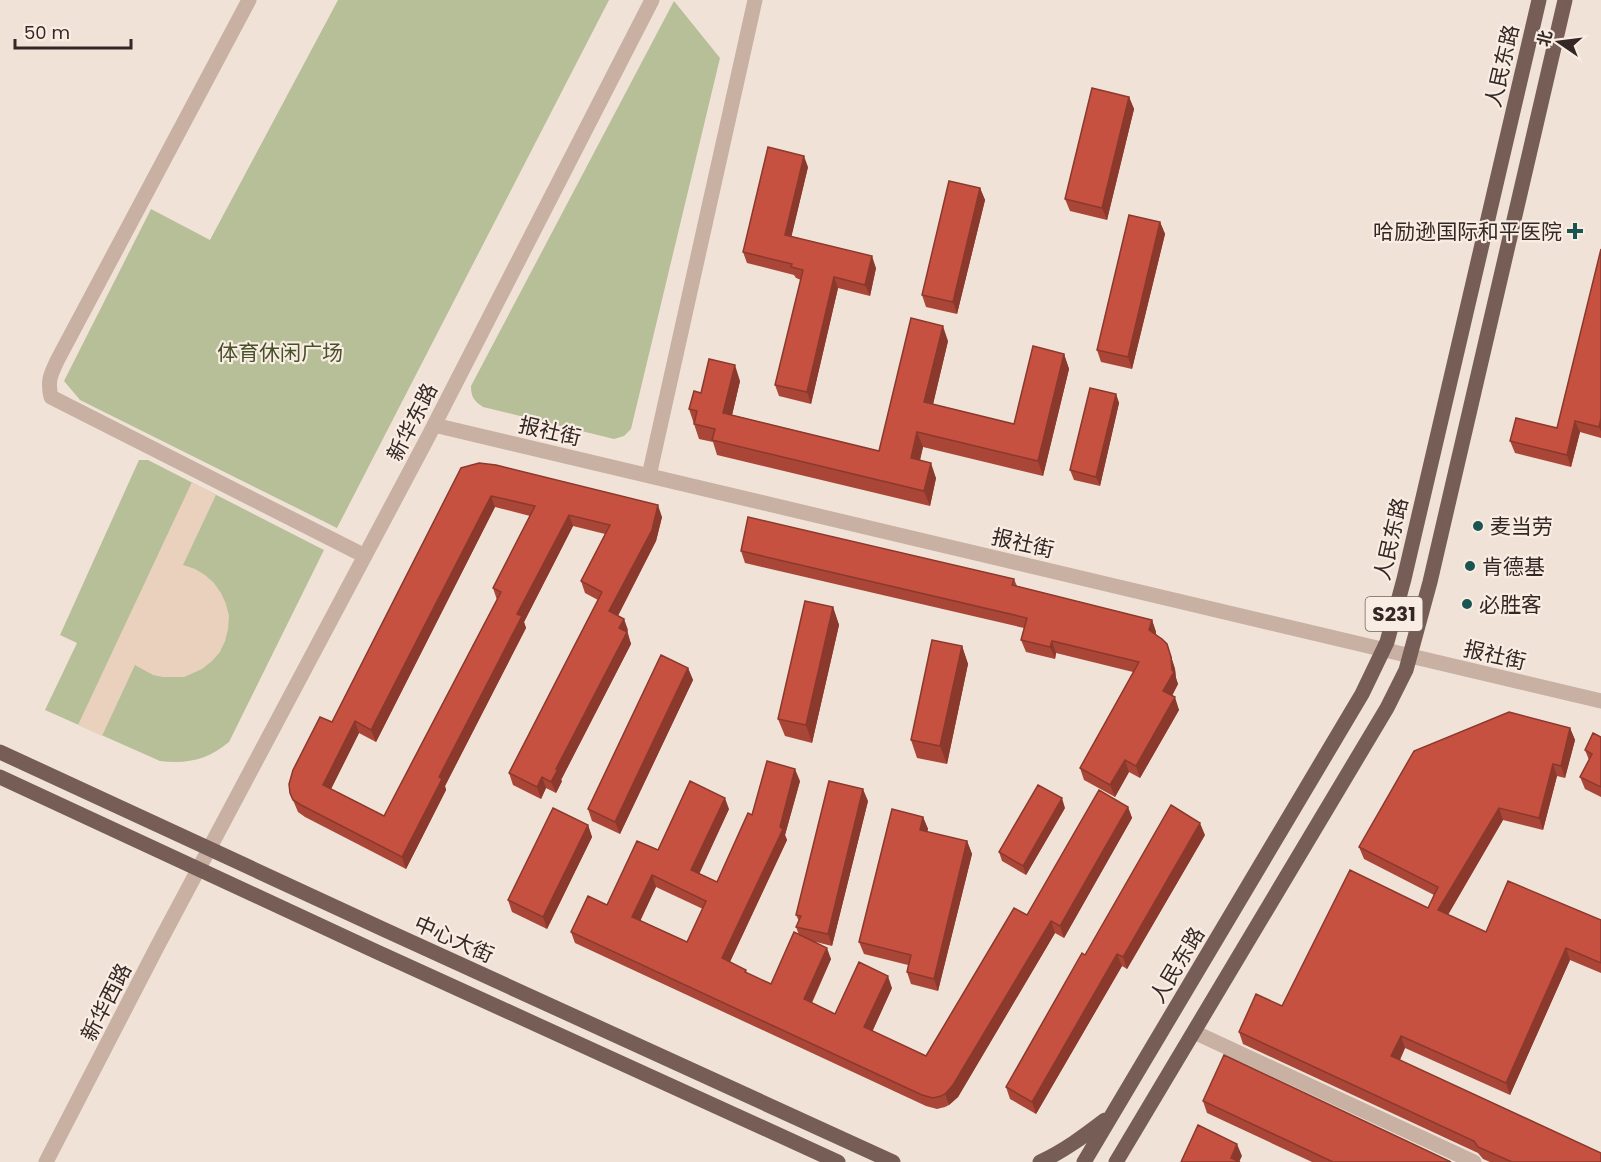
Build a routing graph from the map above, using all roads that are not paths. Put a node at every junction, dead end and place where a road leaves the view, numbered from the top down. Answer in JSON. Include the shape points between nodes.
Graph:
{"nodes":[{"id":1,"x":249,"y":0,"type":"edge"},
{"id":2,"x":652,"y":0,"type":"edge"},
{"id":3,"x":755,"y":0,"type":"edge"},
{"id":4,"x":1539,"y":0,"type":"edge"},
{"id":5,"x":1565,"y":0,"type":"edge"},
{"id":6,"x":434,"y":425,"type":"junction"},
{"id":7,"x":649,"y":476,"type":"junction"},
{"id":8,"x":365,"y":556,"type":"junction"},
{"id":9,"x":1384,"y":650,"type":"junction"},
{"id":10,"x":1410,"y":656,"type":"junction"},
{"id":11,"x":1601,"y":702,"type":"edge"},
{"id":12,"x":0,"y":752,"type":"edge"},
{"id":13,"x":0,"y":777,"type":"edge"},
{"id":14,"x":204,"y":860,"type":"junction"},
{"id":15,"x":1194,"y":1032,"type":"junction"},
{"id":16,"x":1112,"y":1115,"type":"junction"},
{"id":17,"x":1134,"y":1131,"type":"junction"},
{"id":18,"x":891,"y":1161,"type":"edge"},
{"id":19,"x":46,"y":1162,"type":"edge"},
{"id":20,"x":838,"y":1162,"type":"edge"},
{"id":21,"x":1040,"y":1162,"type":"edge"},
{"id":22,"x":1084,"y":1162,"type":"edge"},
{"id":23,"x":1116,"y":1162,"type":"edge"},
{"id":24,"x":1130,"y":1162,"type":"edge"},
{"id":25,"x":1474,"y":1162,"type":"edge"}],
"edges":[{"from":1,"to":8,"type":"street","via":[[58,359],[50,377],[51,397]]},
{"from":2,"to":6,"type":"street","name":"新华东路"},
{"from":3,"to":7,"type":"street"},
{"from":4,"to":9,"type":"main road","name":"人民东路","number":"S231"},
{"from":5,"to":10,"type":"main road","number":"S231"},
{"from":6,"to":7,"type":"street","name":"报社街"},
{"from":6,"to":8,"type":"street","name":"新华东路"},
{"from":7,"to":9,"type":"street","name":"报社街"},
{"from":8,"to":14,"type":"street","name":"新华东路"},
{"from":9,"to":10,"type":"street","name":"报社街"},
{"from":9,"to":16,"type":"main road","name":"人民东路","number":"S231","via":[[1362,694]]},
{"from":10,"to":11,"type":"street","name":"报社街"},
{"from":10,"to":15,"type":"main road","number":"S231","via":[[1387,708]]},
{"from":12,"to":14,"type":"main road","name":"中心大街"},
{"from":13,"to":14,"type":"main road","name":"中心大街"},
{"from":14,"to":18,"type":"main road","name":"中心大街"},
{"from":14,"to":19,"type":"street","name":"新华西路"},
{"from":14,"to":20,"type":"main road","name":"中心大街","via":[[386,956]]},
{"from":15,"to":17,"type":"main road","number":"S231"},
{"from":15,"to":25,"type":"street"},
{"from":16,"to":21,"type":"main road","via":[[1079,1141]]},
{"from":16,"to":22,"type":"main road","name":"人民东路","number":"S231"},
{"from":17,"to":23,"type":"main road","number":"S231"},
{"from":17,"to":24,"type":"main road"}]}
